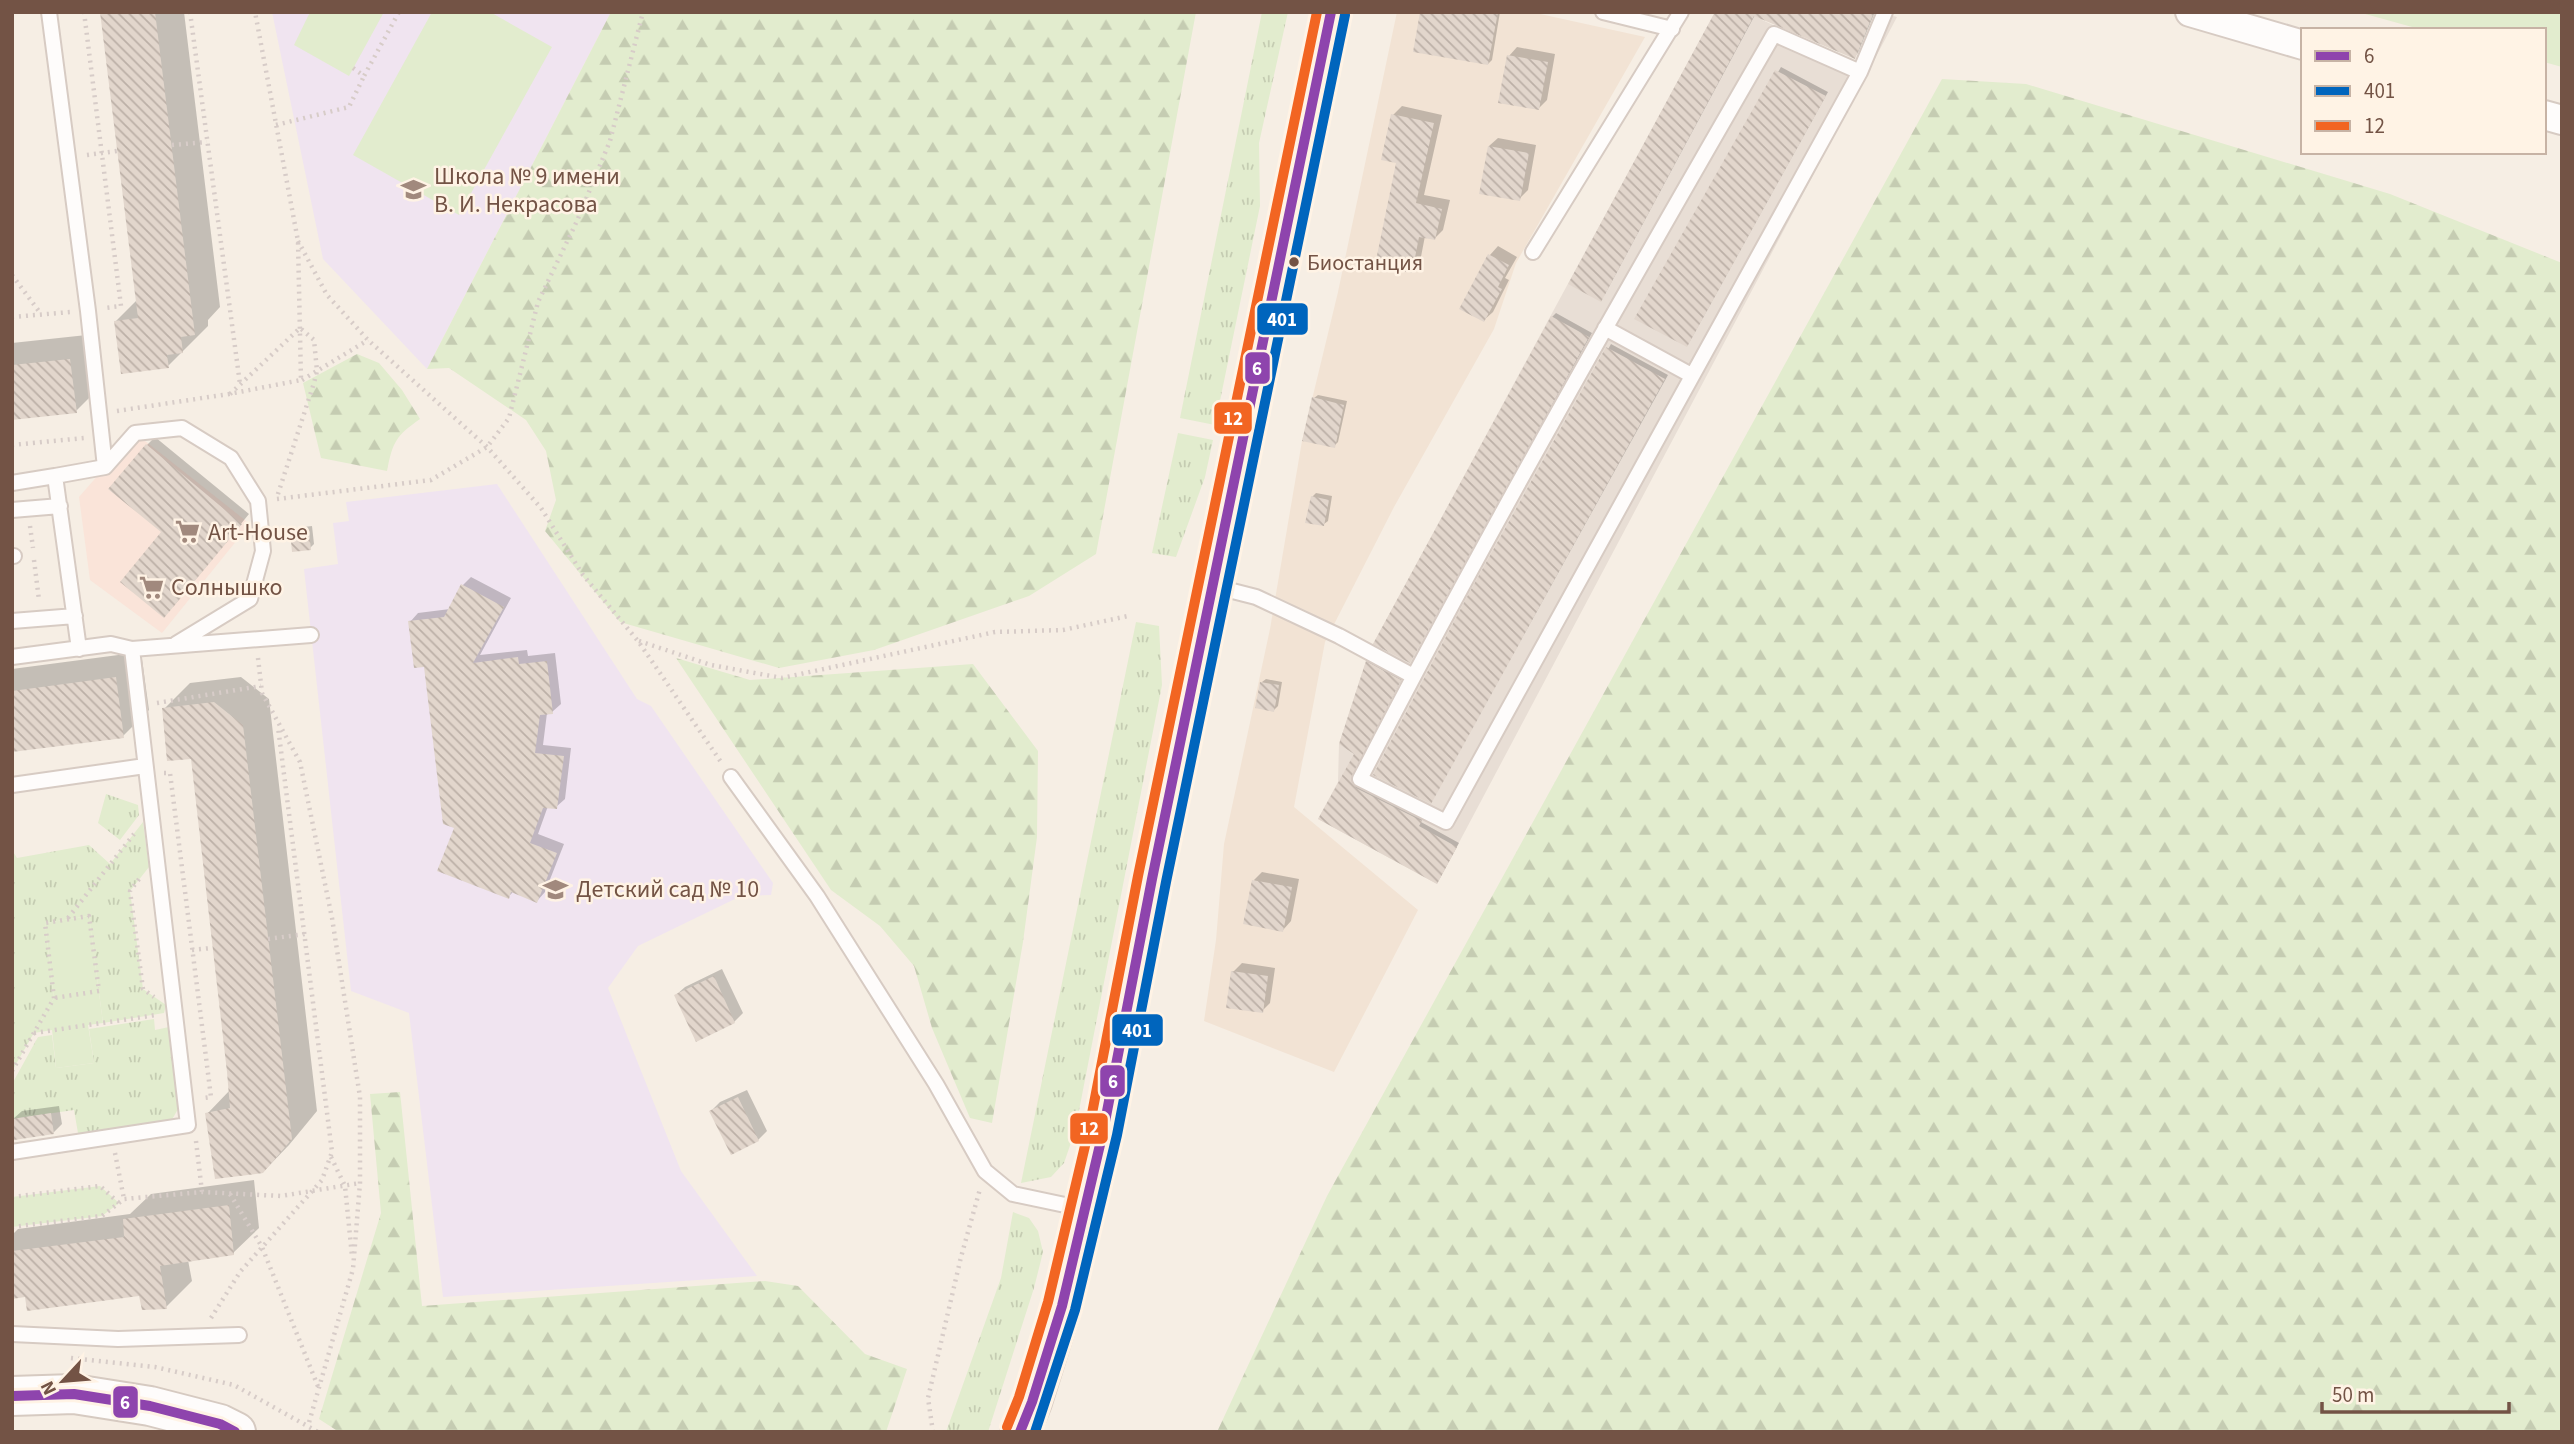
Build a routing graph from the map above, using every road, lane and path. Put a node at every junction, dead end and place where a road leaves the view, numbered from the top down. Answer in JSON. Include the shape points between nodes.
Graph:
{"nodes":[{"id":1,"x":49,"y":12,"type":"edge"},
{"id":2,"x":84,"y":12,"type":"edge"},
{"id":3,"x":190,"y":12,"type":"edge"},
{"id":4,"x":255,"y":12,"type":"edge"},
{"id":5,"x":399,"y":12,"type":"edge"},
{"id":6,"x":643,"y":12,"type":"edge"},
{"id":7,"x":1331,"y":12,"type":"edge"},
{"id":8,"x":1603,"y":12,"type":"edge"},
{"id":9,"x":1682,"y":12,"type":"edge"},
{"id":10,"x":1885,"y":12,"type":"edge"},
{"id":11,"x":2190,"y":12,"type":"edge"},
{"id":12,"x":1672,"y":29,"type":"junction"},
{"id":13,"x":2301,"y":44,"type":"edge"},
{"id":14,"x":353,"y":68,"type":"dead end"},
{"id":15,"x":1860,"y":72,"type":"junction"},
{"id":16,"x":365,"y":76,"type":"junction"},
{"id":17,"x":276,"y":125,"type":"junction"},
{"id":18,"x":208,"y":142,"type":"junction"},
{"id":19,"x":172,"y":145,"type":"dead end"},
{"id":20,"x":117,"y":151,"type":"dead end"},
{"id":21,"x":102,"y":153,"type":"junction"},
{"id":22,"x":68,"y":158,"type":"junction"},
{"id":23,"x":298,"y":241,"type":"junction"},
{"id":24,"x":1533,"y":252,"type":"dead end"},
{"id":25,"x":12,"y":275,"type":"edge"},
{"id":26,"x":88,"y":310,"type":"junction"},
{"id":27,"x":42,"y":314,"type":"junction"},
{"id":28,"x":12,"y":317,"type":"edge"},
{"id":29,"x":104,"y":321,"type":"dead end"},
{"id":30,"x":300,"y":328,"type":"junction"},
{"id":31,"x":1605,"y":328,"type":"junction"},
{"id":32,"x":368,"y":340,"type":"junction"},
{"id":33,"x":317,"y":371,"type":"junction"},
{"id":34,"x":1691,"y":375,"type":"junction"},
{"id":35,"x":301,"y":380,"type":"junction"},
{"id":36,"x":240,"y":384,"type":"junction"},
{"id":37,"x":229,"y":394,"type":"junction"},
{"id":38,"x":115,"y":398,"type":"dead end"},
{"id":39,"x":117,"y":411,"type":"junction"},
{"id":40,"x":99,"y":414,"type":"junction"},
{"id":41,"x":102,"y":436,"type":"junction"},
{"id":42,"x":12,"y":445,"type":"edge"},
{"id":43,"x":487,"y":447,"type":"junction"},
{"id":44,"x":105,"y":467,"type":"junction"},
{"id":45,"x":55,"y":476,"type":"junction"},
{"id":46,"x":12,"y":483,"type":"edge"},
{"id":47,"x":276,"y":499,"type":"junction"},
{"id":48,"x":60,"y":506,"type":"junction"},
{"id":49,"x":28,"y":509,"type":"junction"},
{"id":50,"x":12,"y":510,"type":"edge"},
{"id":51,"x":260,"y":528,"type":"junction"},
{"id":52,"x":1212,"y":586,"type":"junction"},
{"id":53,"x":75,"y":616,"type":"junction"},
{"id":54,"x":1128,"y":616,"type":"dead end"},
{"id":55,"x":41,"y":618,"type":"junction"},
{"id":56,"x":12,"y":621,"type":"edge"},
{"id":57,"x":311,"y":635,"type":"dead end"},
{"id":58,"x":255,"y":640,"type":"junction"},
{"id":59,"x":638,"y":641,"type":"junction"},
{"id":60,"x":176,"y":645,"type":"junction"},
{"id":61,"x":79,"y":649,"type":"junction"},
{"id":62,"x":132,"y":649,"type":"junction"},
{"id":63,"x":12,"y":657,"type":"edge"},
{"id":64,"x":1413,"y":676,"type":"junction"},
{"id":65,"x":261,"y":686,"type":"junction"},
{"id":66,"x":149,"y":704,"type":"dead end"},
{"id":67,"x":278,"y":722,"type":"junction"},
{"id":68,"x":145,"y":766,"type":"junction"},
{"id":69,"x":731,"y":777,"type":"joint"},
{"id":70,"x":12,"y":785,"type":"edge"},
{"id":71,"x":151,"y":812,"type":"junction"},
{"id":72,"x":156,"y":858,"type":"junction"},
{"id":73,"x":68,"y":919,"type":"junction"},
{"id":74,"x":304,"y":934,"type":"junction"},
{"id":75,"x":268,"y":939,"type":"dead end"},
{"id":76,"x":212,"y":948,"type":"dead end"},
{"id":77,"x":167,"y":954,"type":"junction"},
{"id":78,"x":54,"y":999,"type":"junction"},
{"id":79,"x":175,"y":1012,"type":"junction"},
{"id":80,"x":34,"y":1032,"type":"junction"},
{"id":81,"x":12,"y":1071,"type":"edge"},
{"id":82,"x":112,"y":1138,"type":"junction"},
{"id":83,"x":12,"y":1152,"type":"edge"},
{"id":84,"x":331,"y":1156,"type":"junction"},
{"id":85,"x":985,"y":1171,"type":"junction"},
{"id":86,"x":360,"y":1183,"type":"junction"},
{"id":87,"x":345,"y":1186,"type":"junction"},
{"id":88,"x":310,"y":1192,"type":"junction"},
{"id":89,"x":230,"y":1194,"type":"junction"},
{"id":90,"x":12,"y":1197,"type":"edge"},
{"id":91,"x":124,"y":1199,"type":"junction"},
{"id":92,"x":119,"y":1203,"type":"junction"},
{"id":93,"x":1085,"y":1209,"type":"junction"},
{"id":94,"x":12,"y":1227,"type":"edge"},
{"id":95,"x":262,"y":1247,"type":"junction"},
{"id":96,"x":353,"y":1269,"type":"junction"},
{"id":97,"x":209,"y":1321,"type":"dead end"},
{"id":98,"x":12,"y":1334,"type":"edge"},
{"id":99,"x":239,"y":1335,"type":"dead end"},
{"id":100,"x":319,"y":1389,"type":"junction"},
{"id":101,"x":12,"y":1395,"type":"edge"},
{"id":102,"x":308,"y":1426,"type":"dead end"},
{"id":103,"x":224,"y":1429,"type":"edge"},
{"id":104,"x":933,"y":1432,"type":"edge"},
{"id":105,"x":1020,"y":1432,"type":"edge"}],
"edges":[{"from":1,"to":22,"type":"lane"},
{"from":2,"to":21,"type":"path"},
{"from":3,"to":18,"type":"path"},
{"from":4,"to":17,"type":"path"},
{"from":5,"to":16,"type":"path"},
{"from":6,"to":43,"type":"path","via":[[610,141],[538,302],[509,418]]},
{"from":7,"to":52,"type":"main road"},
{"from":8,"to":12,"type":"lane"},
{"from":9,"to":12,"type":"lane"},
{"from":10,"to":15,"type":"lane"},
{"from":11,"to":13,"type":"street"},
{"from":12,"to":24,"type":"lane"},
{"from":14,"to":16,"type":"path"},
{"from":15,"to":31,"type":"lane","via":[[1774,34]]},
{"from":15,"to":34,"type":"lane"},
{"from":16,"to":17,"type":"path","via":[[349,107]]},
{"from":17,"to":23,"type":"path"},
{"from":18,"to":19,"type":"path"},
{"from":18,"to":36,"type":"path"},
{"from":20,"to":21,"type":"path"},
{"from":21,"to":22,"type":"path"},
{"from":21,"to":29,"type":"path","via":[[121,306],[103,308]]},
{"from":22,"to":26,"type":"lane"},
{"from":23,"to":30,"type":"path"},
{"from":23,"to":32,"type":"path","via":[[327,295]]},
{"from":25,"to":27,"type":"path"},
{"from":26,"to":27,"type":"path"},
{"from":26,"to":40,"type":"lane"},
{"from":27,"to":28,"type":"path"},
{"from":30,"to":33,"type":"path","via":[[314,340]]},
{"from":30,"to":35,"type":"path"},
{"from":30,"to":36,"type":"path"},
{"from":31,"to":34,"type":"lane"},
{"from":31,"to":64,"type":"lane"},
{"from":32,"to":33,"type":"path"},
{"from":32,"to":43,"type":"path"},
{"from":33,"to":35,"type":"path"},
{"from":33,"to":47,"type":"path"},
{"from":34,"to":64,"type":"lane","via":[[1447,822],[1360,779]]},
{"from":35,"to":37,"type":"path"},
{"from":36,"to":37,"type":"path"},
{"from":37,"to":39,"type":"path"},
{"from":38,"to":39,"type":"path"},
{"from":39,"to":40,"type":"path"},
{"from":40,"to":41,"type":"lane"},
{"from":41,"to":42,"type":"path"},
{"from":41,"to":44,"type":"lane"},
{"from":43,"to":47,"type":"path","via":[[431,480]]},
{"from":43,"to":59,"type":"path","via":[[541,508],[583,575]]},
{"from":44,"to":45,"type":"lane"},
{"from":44,"to":51,"type":"lane","via":[[135,433],[182,428],[231,458],[258,501]]},
{"from":45,"to":46,"type":"lane"},
{"from":45,"to":48,"type":"lane"},
{"from":47,"to":51,"type":"path"},
{"from":48,"to":49,"type":"lane"},
{"from":48,"to":53,"type":"lane"},
{"from":49,"to":50,"type":"lane"},
{"from":49,"to":55,"type":"path"},
{"from":51,"to":60,"type":"lane","via":[[263,551],[250,599]]},
{"from":52,"to":64,"type":"lane","via":[[1256,597]]},
{"from":52,"to":93,"type":"main road"},
{"from":53,"to":55,"type":"lane"},
{"from":53,"to":61,"type":"lane"},
{"from":54,"to":59,"type":"path","via":[[1063,630],[995,632],[782,678],[711,665]]},
{"from":55,"to":56,"type":"lane"},
{"from":57,"to":58,"type":"lane"},
{"from":58,"to":60,"type":"lane"},
{"from":58,"to":65,"type":"path"},
{"from":59,"to":69,"type":"path"},
{"from":60,"to":62,"type":"lane"},
{"from":61,"to":62,"type":"lane","via":[[111,644]]},
{"from":61,"to":63,"type":"lane"},
{"from":62,"to":68,"type":"lane"},
{"from":65,"to":66,"type":"path"},
{"from":65,"to":67,"type":"path"},
{"from":67,"to":74,"type":"path"},
{"from":67,"to":86,"type":"path","via":[[300,762],[332,918],[360,1097]]},
{"from":68,"to":70,"type":"lane"},
{"from":68,"to":71,"type":"lane"},
{"from":69,"to":85,"type":"lane","via":[[817,896],[936,1084]]},
{"from":71,"to":72,"type":"lane"},
{"from":71,"to":73,"type":"path"},
{"from":72,"to":77,"type":"lane"},
{"from":72,"to":79,"type":"path","via":[[130,891],[143,989]]},
{"from":73,"to":78,"type":"path","via":[[45,923]]},
{"from":73,"to":78,"type":"path","via":[[89,916],[99,991]]},
{"from":74,"to":75,"type":"path"},
{"from":74,"to":84,"type":"path"},
{"from":76,"to":77,"type":"path"},
{"from":77,"to":79,"type":"lane"},
{"from":78,"to":80,"type":"path"},
{"from":79,"to":80,"type":"path"},
{"from":79,"to":82,"type":"lane","via":[[188,1125]]},
{"from":80,"to":81,"type":"path"},
{"from":82,"to":83,"type":"lane"},
{"from":82,"to":91,"type":"path"},
{"from":84,"to":87,"type":"path"},
{"from":84,"to":88,"type":"path","via":[[322,1180]]},
{"from":85,"to":93,"type":"lane","via":[[1013,1194]]},
{"from":85,"to":104,"type":"path","via":[[928,1398]]},
{"from":86,"to":87,"type":"path"},
{"from":86,"to":96,"type":"path"},
{"from":87,"to":88,"type":"path"},
{"from":87,"to":96,"type":"path"},
{"from":88,"to":89,"type":"path"},
{"from":88,"to":95,"type":"path"},
{"from":89,"to":91,"type":"path"},
{"from":89,"to":95,"type":"path"},
{"from":90,"to":92,"type":"path","via":[[100,1186]]},
{"from":91,"to":92,"type":"path"},
{"from":92,"to":94,"type":"path","via":[[102,1216]]},
{"from":93,"to":105,"type":"main road","via":[[1062,1306]]},
{"from":95,"to":97,"type":"path"},
{"from":95,"to":100,"type":"path"},
{"from":96,"to":100,"type":"path"},
{"from":98,"to":99,"type":"lane","via":[[118,1339]]},
{"from":100,"to":102,"type":"path"},
{"from":101,"to":103,"type":"main road","via":[[74,1394],[150,1406]]}]}
